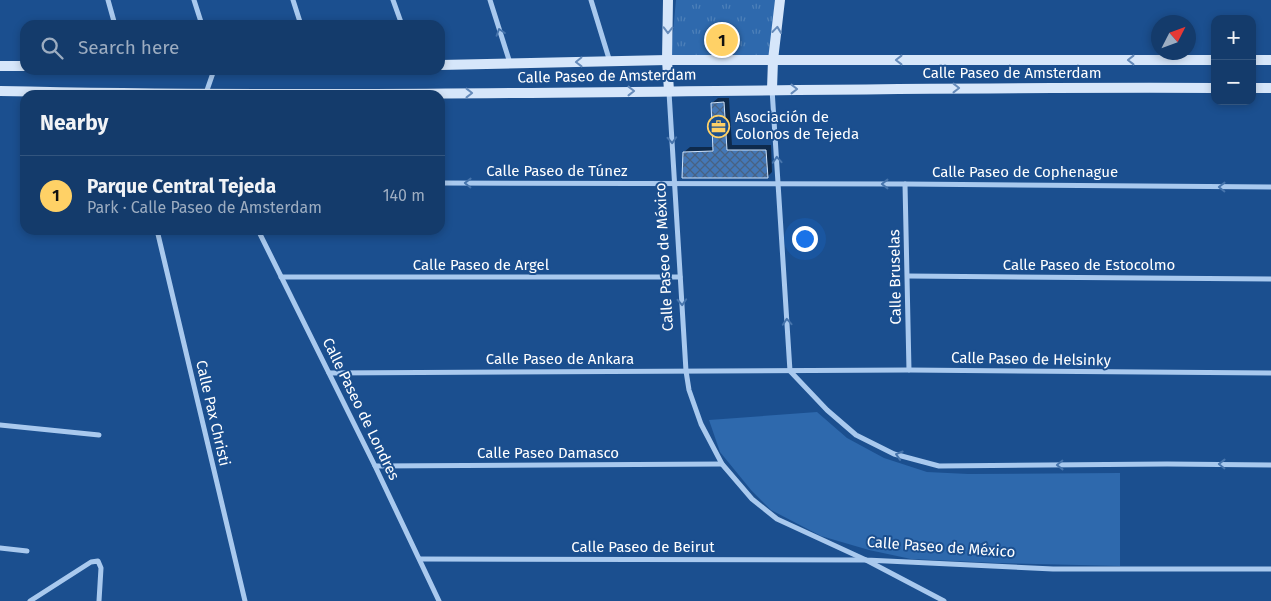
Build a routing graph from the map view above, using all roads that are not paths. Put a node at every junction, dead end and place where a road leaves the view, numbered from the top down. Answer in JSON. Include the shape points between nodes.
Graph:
{"nodes":[{"id":1,"x":108,"y":0,"type":"edge"},
{"id":2,"x":194,"y":0,"type":"edge"},
{"id":3,"x":293,"y":0,"type":"edge"},
{"id":4,"x":393,"y":0,"type":"edge"},
{"id":5,"x":490,"y":0,"type":"edge"},
{"id":6,"x":591,"y":0,"type":"edge"},
{"id":7,"x":668,"y":0,"type":"edge"},
{"id":8,"x":780,"y":0,"type":"edge"},
{"id":9,"x":114,"y":20,"type":"edge"},
{"id":10,"x":200,"y":20,"type":"edge"},
{"id":11,"x":299,"y":20,"type":"edge"},
{"id":12,"x":400,"y":20,"type":"edge"},
{"id":13,"x":667,"y":60,"type":"junction"},
{"id":14,"x":773,"y":60,"type":"junction"},
{"id":15,"x":1211,"y":60,"type":"edge"},
{"id":16,"x":1256,"y":60,"type":"edge"},
{"id":17,"x":1271,"y":60,"type":"edge"},
{"id":18,"x":610,"y":62,"type":"junction"},
{"id":19,"x":510,"y":63,"type":"junction"},
{"id":20,"x":445,"y":65,"type":"edge"},
{"id":21,"x":0,"y":66,"type":"edge"},
{"id":22,"x":20,"y":66,"type":"edge"},
{"id":23,"x":212,"y":75,"type":"edge"},
{"id":24,"x":1211,"y":88,"type":"edge"},
{"id":25,"x":1256,"y":88,"type":"edge"},
{"id":26,"x":1271,"y":88,"type":"edge"},
{"id":27,"x":772,"y":89,"type":"junction"},
{"id":28,"x":208,"y":90,"type":"edge"},
{"id":29,"x":0,"y":91,"type":"edge"},
{"id":30,"x":20,"y":91,"type":"edge"},
{"id":31,"x":669,"y":91,"type":"junction"},
{"id":32,"x":445,"y":93,"type":"edge"},
{"id":33,"x":445,"y":183,"type":"edge"},
{"id":34,"x":674,"y":183,"type":"junction"},
{"id":35,"x":905,"y":184,"type":"junction"},
{"id":36,"x":778,"y":185,"type":"junction"},
{"id":37,"x":1271,"y":187,"type":"edge"},
{"id":38,"x":159,"y":235,"type":"edge"},
{"id":39,"x":260,"y":235,"type":"edge"},
{"id":40,"x":908,"y":276,"type":"junction"},
{"id":41,"x":281,"y":277,"type":"junction"},
{"id":42,"x":680,"y":277,"type":"junction"},
{"id":43,"x":1271,"y":279,"type":"edge"},
{"id":44,"x":909,"y":370,"type":"junction"},
{"id":45,"x":790,"y":371,"type":"junction"},
{"id":46,"x":686,"y":372,"type":"junction"},
{"id":47,"x":329,"y":373,"type":"junction"},
{"id":48,"x":1271,"y":373,"type":"edge"},
{"id":49,"x":0,"y":425,"type":"edge"},
{"id":50,"x":99,"y":435,"type":"dead end"},
{"id":51,"x":722,"y":464,"type":"junction"},
{"id":52,"x":1271,"y":465,"type":"edge"},
{"id":53,"x":376,"y":466,"type":"junction"},
{"id":54,"x":0,"y":548,"type":"edge"},
{"id":55,"x":26,"y":551,"type":"dead end"},
{"id":56,"x":420,"y":560,"type":"junction"},
{"id":57,"x":866,"y":560,"type":"junction"},
{"id":58,"x":1271,"y":569,"type":"edge"},
{"id":59,"x":30,"y":601,"type":"edge"},
{"id":60,"x":99,"y":601,"type":"edge"},
{"id":61,"x":245,"y":601,"type":"edge"},
{"id":62,"x":439,"y":601,"type":"edge"},
{"id":63,"x":944,"y":601,"type":"edge"}],
"edges":[{"from":1,"to":9,"type":"street"},
{"from":2,"to":10,"type":"street"},
{"from":3,"to":11,"type":"street"},
{"from":4,"to":12,"type":"street"},
{"from":19,"to":5,"type":"street","one_way":true},
{"from":6,"to":18,"type":"street"},
{"from":7,"to":13,"type":"main road","name":"Calle Paseo de México","one_way":true},
{"from":14,"to":8,"type":"main road","one_way":true},
{"from":13,"to":14,"type":"main road","name":"Calle Paseo de Amsterdam"},
{"from":13,"to":18,"type":"main road","name":"Calle Paseo de Amsterdam"},
{"from":13,"to":31,"type":"main road","name":"Calle Paseo de México"},
{"from":15,"to":14,"type":"main road","name":"Calle Paseo de Amsterdam","one_way":true},
{"from":14,"to":27,"type":"main road"},
{"from":16,"to":17,"type":"main road"},
{"from":18,"to":19,"type":"main road","name":"Calle Paseo de Amsterdam","one_way":true},
{"from":19,"to":20,"type":"main road","name":"Calle Paseo de Amsterdam"},
{"from":21,"to":22,"type":"main road"},
{"from":23,"to":28,"type":"street"},
{"from":27,"to":24,"type":"main road","name":"Calle Paseo de Amsterdam","one_way":true},
{"from":25,"to":26,"type":"main road"},
{"from":27,"to":31,"type":"main road","name":"Calle Paseo de Amsterdam"},
{"from":36,"to":27,"type":"street","one_way":true},
{"from":29,"to":30,"type":"main road","name":"Calle Paseo de Amsterdam"},
{"from":32,"to":31,"type":"main road","name":"Calle Paseo de Amsterdam","one_way":true},
{"from":31,"to":34,"type":"street","name":"Calle Paseo de México","one_way":true},
{"from":34,"to":33,"type":"street","name":"Calle Paseo de Túnez","one_way":true},
{"from":34,"to":36,"type":"street","name":"Calle Paseo de Túnez"},
{"from":34,"to":42,"type":"street","name":"Calle Paseo de México"},
{"from":35,"to":36,"type":"street","name":"Calle Paseo de Cophenague","one_way":true},
{"from":37,"to":35,"type":"street","name":"Calle Paseo de Cophenague","one_way":true},
{"from":35,"to":40,"type":"street","name":"Calle Bruselas"},
{"from":45,"to":36,"type":"street","one_way":true},
{"from":38,"to":61,"type":"street","name":"Calle Pax Christi"},
{"from":39,"to":41,"type":"street","name":"Calle Paseo de Londres"},
{"from":40,"to":43,"type":"street","name":"Calle Paseo de Estocolmo"},
{"from":40,"to":44,"type":"street","name":"Calle Bruselas"},
{"from":41,"to":42,"type":"street","name":"Calle Paseo de Argel"},
{"from":41,"to":47,"type":"street","name":"Calle Paseo de Londres"},
{"from":42,"to":46,"type":"street","name":"Calle Paseo de México","one_way":true},
{"from":44,"to":45,"type":"street","name":"Calle Paseo de Helsinky"},
{"from":44,"to":48,"type":"street","name":"Calle Paseo de Helsinky"},
{"from":45,"to":46,"type":"street","name":"Calle Paseo de Ankara"},
{"from":52,"to":45,"type":"street","one_way":true,"via":[[939,466],[894,454],[856,435]]},
{"from":46,"to":47,"type":"street","name":"Calle Paseo de Ankara"},
{"from":46,"to":51,"type":"street","name":"Calle Paseo de México","via":[[701,424]]},
{"from":47,"to":53,"type":"street","name":"Calle Paseo de Londres"},
{"from":49,"to":50,"type":"street"},
{"from":51,"to":53,"type":"street","name":"Calle Paseo Damasco"},
{"from":51,"to":57,"type":"street","name":"Calle Paseo de México","via":[[752,499],[777,520]]},
{"from":53,"to":56,"type":"street","name":"Calle Paseo de Londres"},
{"from":54,"to":55,"type":"street"},
{"from":56,"to":57,"type":"street","name":"Calle Paseo de Beirut"},
{"from":56,"to":62,"type":"street","name":"Calle Paseo de Londres"},
{"from":57,"to":58,"type":"street","name":"Calle Paseo de México","via":[[1052,569]]},
{"from":57,"to":63,"type":"street"},
{"from":59,"to":60,"type":"street","via":[[98,560],[101,568]]}]}
